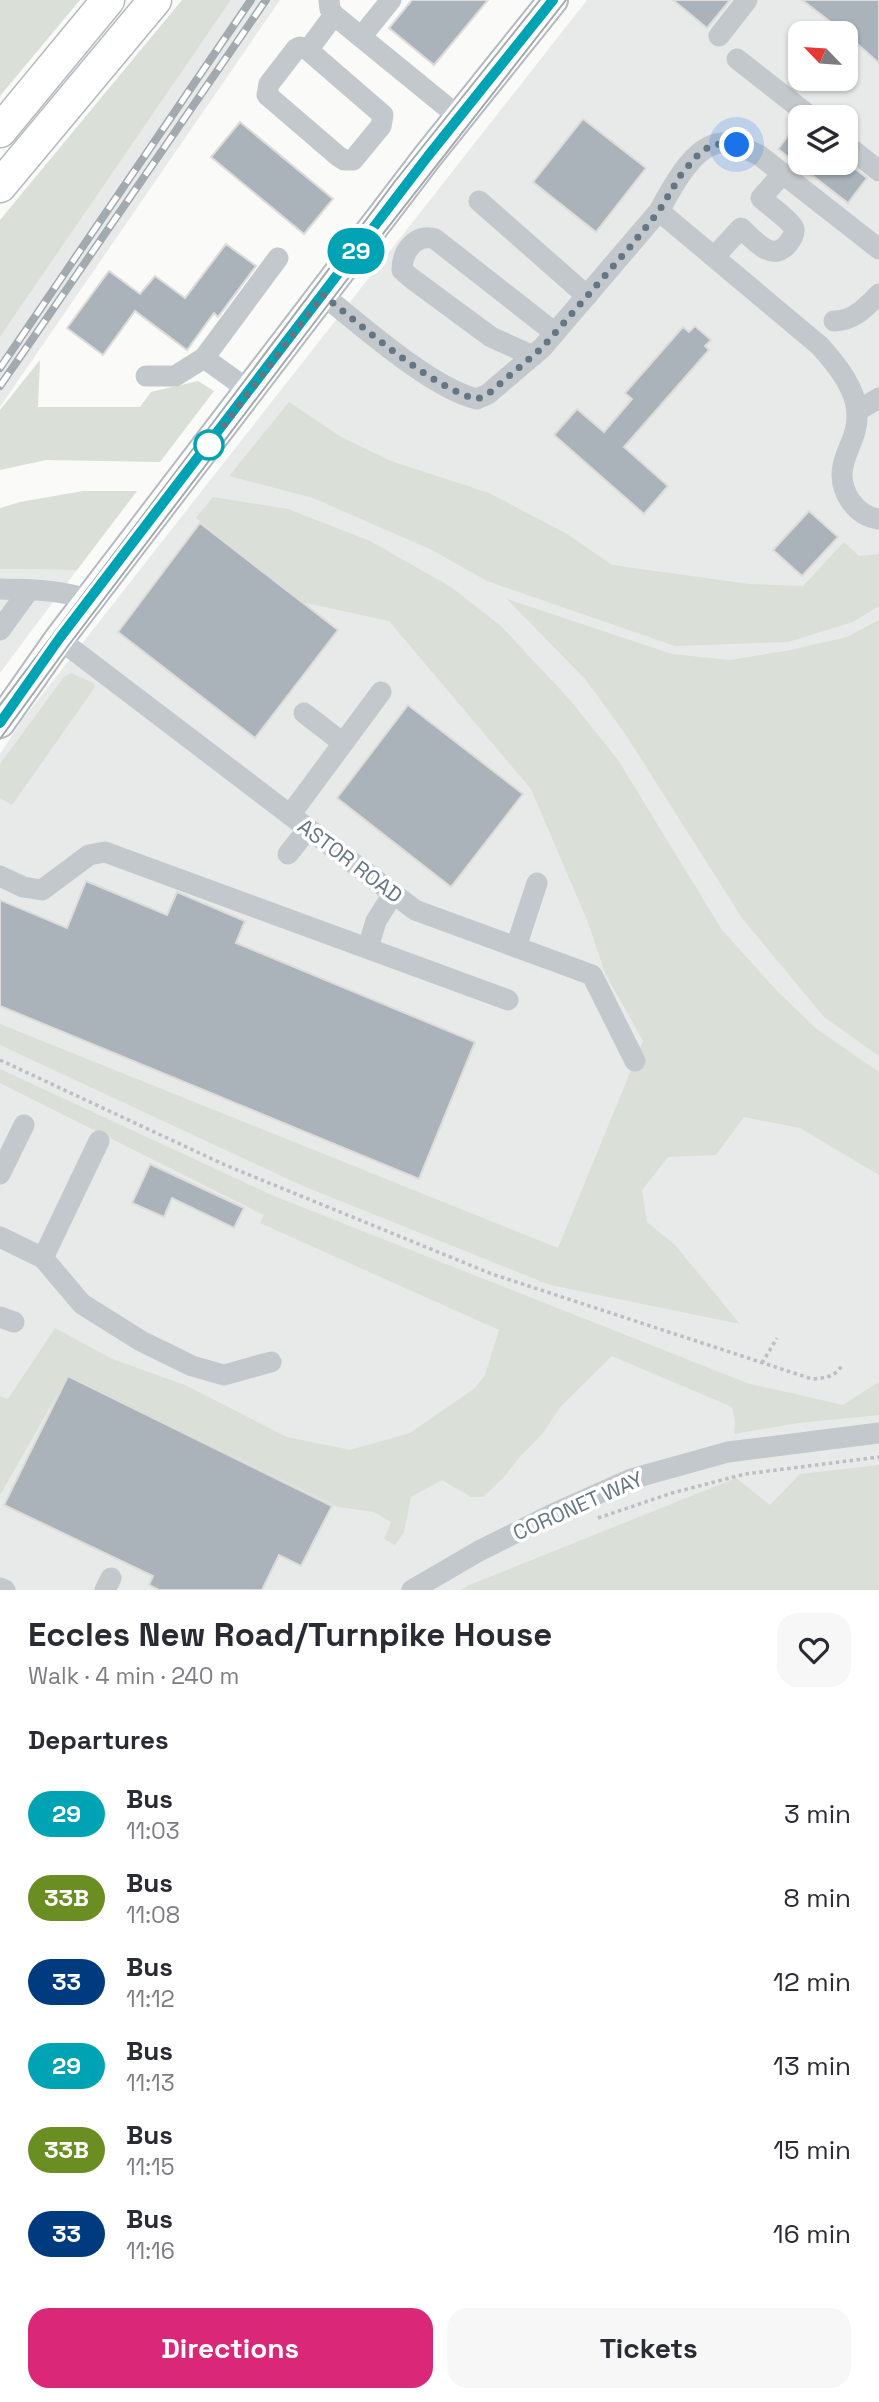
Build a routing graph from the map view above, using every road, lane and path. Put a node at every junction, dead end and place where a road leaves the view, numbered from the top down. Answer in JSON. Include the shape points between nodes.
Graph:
{"nodes":[{"id":1,"x":108,"y":0,"type":"edge"},
{"id":2,"x":155,"y":0,"type":"edge"},
{"id":3,"x":391,"y":0,"type":"edge"},
{"id":4,"x":553,"y":0,"type":"edge"},
{"id":5,"x":747,"y":0,"type":"edge"},
{"id":6,"x":331,"y":8,"type":"edge"},
{"id":7,"x":719,"y":36,"type":"dead end"},
{"id":8,"x":361,"y":37,"type":"junction"},
{"id":9,"x":308,"y":50,"type":"junction"},
{"id":10,"x":737,"y":59,"type":"dead end"},
{"id":11,"x":796,"y":105,"type":"edge"},
{"id":12,"x":459,"y":117,"type":"junction"},
{"id":13,"x":0,"y":131,"type":"edge"},
{"id":14,"x":858,"y":154,"type":"edge"},
{"id":15,"x":879,"y":171,"type":"edge"},
{"id":16,"x":783,"y":173,"type":"junction"},
{"id":17,"x":0,"y":186,"type":"edge"},
{"id":18,"x":479,"y":201,"type":"dead end"},
{"id":19,"x":659,"y":211,"type":"junction"},
{"id":20,"x":879,"y":249,"type":"edge"},
{"id":21,"x":715,"y":256,"type":"junction"},
{"id":22,"x":278,"y":258,"type":"dead end"},
{"id":23,"x":879,"y":294,"type":"edge"},
{"id":24,"x":323,"y":295,"type":"junction"},
{"id":25,"x":587,"y":296,"type":"junction"},
{"id":26,"x":834,"y":321,"type":"dead end"},
{"id":27,"x":555,"y":332,"type":"junction"},
{"id":28,"x":533,"y":356,"type":"junction"},
{"id":29,"x":204,"y":358,"type":"junction"},
{"id":30,"x":146,"y":376,"type":"dead end"},
{"id":31,"x":250,"y":391,"type":"junction"},
{"id":32,"x":879,"y":398,"type":"edge"},
{"id":33,"x":858,"y":411,"type":"junction"},
{"id":34,"x":879,"y":519,"type":"edge"},
{"id":35,"x":0,"y":589,"type":"edge"},
{"id":36,"x":29,"y":590,"type":"junction"},
{"id":37,"x":89,"y":600,"type":"junction"},
{"id":38,"x":0,"y":630,"type":"edge"},
{"id":39,"x":59,"y":639,"type":"junction"},
{"id":40,"x":381,"y":692,"type":"dead end"},
{"id":41,"x":304,"y":713,"type":"dead end"},
{"id":42,"x":0,"y":723,"type":"edge"},
{"id":43,"x":343,"y":743,"type":"junction"},
{"id":44,"x":290,"y":815,"type":"junction"},
{"id":45,"x":308,"y":829,"type":"junction"},
{"id":46,"x":288,"y":854,"type":"dead end"},
{"id":47,"x":0,"y":876,"type":"edge"},
{"id":48,"x":537,"y":883,"type":"dead end"},
{"id":49,"x":394,"y":894,"type":"junction"},
{"id":50,"x":516,"y":947,"type":"junction"},
{"id":51,"x":368,"y":948,"type":"junction"},
{"id":52,"x":508,"y":1000,"type":"dead end"},
{"id":53,"x":0,"y":1060,"type":"edge"},
{"id":54,"x":635,"y":1061,"type":"dead end"},
{"id":55,"x":23,"y":1125,"type":"dead end"},
{"id":56,"x":99,"y":1141,"type":"dead end"},
{"id":57,"x":0,"y":1174,"type":"edge"},
{"id":58,"x":0,"y":1237,"type":"edge"},
{"id":59,"x":43,"y":1258,"type":"junction"},
{"id":60,"x":777,"y":1338,"type":"dead end"},
{"id":61,"x":271,"y":1362,"type":"dead end"},
{"id":62,"x":762,"y":1363,"type":"junction"},
{"id":63,"x":843,"y":1364,"type":"dead end"},
{"id":64,"x":879,"y":1433,"type":"edge"},
{"id":65,"x":879,"y":1457,"type":"edge"},
{"id":66,"x":597,"y":1519,"type":"dead end"},
{"id":67,"x":0,"y":1588,"type":"edge"},
{"id":68,"x":5,"y":1590,"type":"edge"},
{"id":69,"x":412,"y":1590,"type":"edge"}],
"edges":[{"from":1,"to":13,"type":"highway"},
{"from":2,"to":17,"type":"highway"},
{"from":3,"to":8,"type":"street"},
{"from":4,"to":12,"type":"main road"},
{"from":5,"to":7,"type":"street"},
{"from":6,"to":8,"type":"street"},
{"from":6,"to":9,"type":"street"},
{"from":8,"to":12,"type":"street"},
{"from":9,"to":9,"type":"street","via":[[383,115],[381,127],[353,160],[338,156],[267,95],[269,84],[296,49]]},
{"from":10,"to":11,"type":"street"},
{"from":12,"to":24,"type":"main road"},
{"from":14,"to":15,"type":"street"},
{"from":16,"to":19,"type":"street","via":[[737,145],[710,146],[682,173]]},
{"from":16,"to":20,"type":"street"},
{"from":16,"to":21,"type":"street","via":[[761,198],[794,229],[786,246],[774,253],[741,228]]},
{"from":18,"to":25,"type":"street"},
{"from":19,"to":21,"type":"street"},
{"from":19,"to":25,"type":"street"},
{"from":21,"to":33,"type":"street","via":[[820,346],[837,365]]},
{"from":22,"to":29,"type":"street"},
{"from":23,"to":26,"type":"street","via":[[860,313]]},
{"from":24,"to":28,"type":"street","via":[[461,396],[477,399],[488,394]]},
{"from":24,"to":31,"type":"main road"},
{"from":25,"to":27,"type":"street"},
{"from":27,"to":28,"type":"street"},
{"from":27,"to":28,"type":"street","via":[[435,239],[426,236],[412,245],[402,260],[402,270],[491,337]]},
{"from":29,"to":30,"type":"street","via":[[175,376]]},
{"from":29,"to":31,"type":"street"},
{"from":31,"to":37,"type":"main road"},
{"from":32,"to":33,"type":"street"},
{"from":33,"to":34,"type":"street","via":[[853,443],[843,466],[845,490],[860,512]]},
{"from":35,"to":36,"type":"street"},
{"from":36,"to":37,"type":"street"},
{"from":36,"to":38,"type":"street"},
{"from":37,"to":39,"type":"main road"},
{"from":39,"to":42,"type":"main road"},
{"from":39,"to":44,"type":"street","name":"ASTOR ROAD"},
{"from":40,"to":43,"type":"street"},
{"from":41,"to":43,"type":"street"},
{"from":43,"to":44,"type":"street"},
{"from":44,"to":45,"type":"street","name":"ASTOR ROAD"},
{"from":45,"to":46,"type":"street"},
{"from":45,"to":49,"type":"street","name":"ASTOR ROAD"},
{"from":47,"to":51,"type":"street","via":[[42,890],[89,855],[105,852]]},
{"from":48,"to":50,"type":"street"},
{"from":49,"to":50,"type":"street","name":"ASTOR ROAD","via":[[415,910]]},
{"from":49,"to":51,"type":"street","via":[[376,921]]},
{"from":50,"to":54,"type":"street","name":"ASTOR ROAD","via":[[592,975]]},
{"from":51,"to":52,"type":"street"},
{"from":53,"to":62,"type":"path","via":[[225,1166],[479,1268]]},
{"from":55,"to":57,"type":"street"},
{"from":56,"to":59,"type":"street"},
{"from":58,"to":59,"type":"street"},
{"from":59,"to":61,"type":"street","via":[[82,1304],[192,1366],[223,1375]]},
{"from":60,"to":62,"type":"path"},
{"from":62,"to":63,"type":"path","via":[[812,1379],[838,1373]]},
{"from":64,"to":69,"type":"street","name":"CORONET WAY","via":[[728,1452],[631,1479],[479,1551]]},
{"from":65,"to":66,"type":"path","via":[[745,1475],[672,1493]]},
{"from":67,"to":68,"type":"street"}]}
